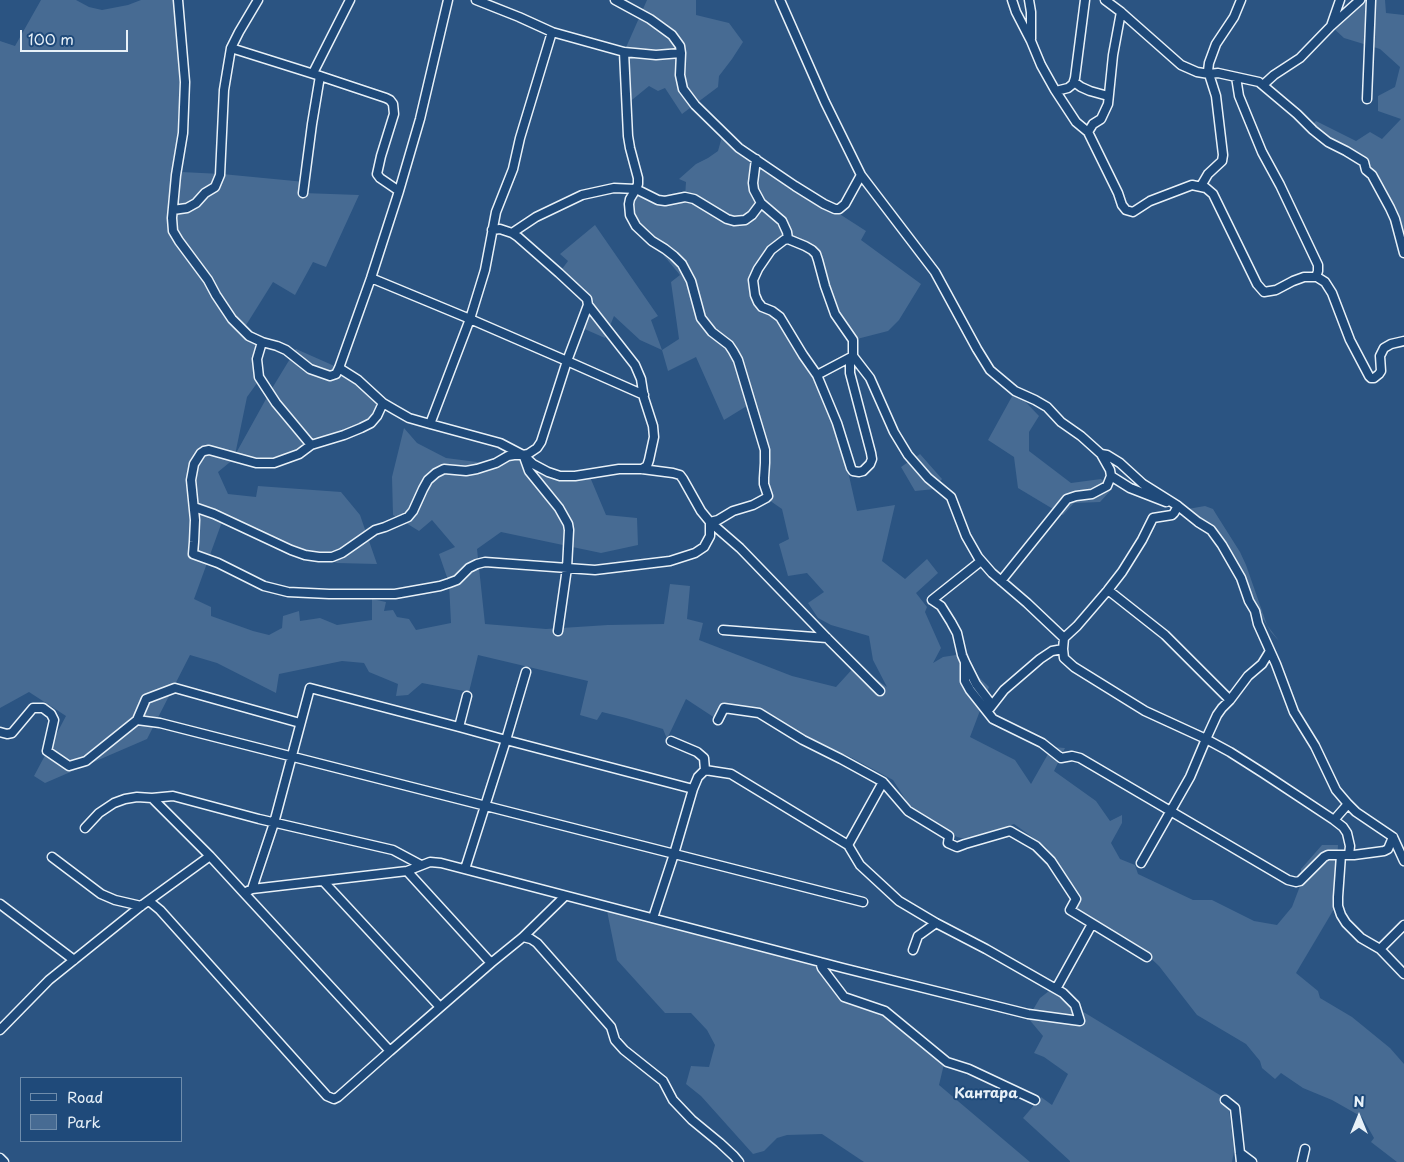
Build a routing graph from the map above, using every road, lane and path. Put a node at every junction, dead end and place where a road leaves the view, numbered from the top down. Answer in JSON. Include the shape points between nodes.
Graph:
{"nodes":[{"id":1,"x":178,"y":0,"type":"edge"},
{"id":2,"x":258,"y":0,"type":"edge"},
{"id":3,"x":350,"y":0,"type":"edge"},
{"id":4,"x":448,"y":0,"type":"edge"},
{"id":5,"x":476,"y":0,"type":"edge"},
{"id":6,"x":615,"y":0,"type":"edge"},
{"id":7,"x":780,"y":0,"type":"edge"},
{"id":8,"x":1012,"y":0,"type":"edge"},
{"id":9,"x":1029,"y":0,"type":"edge"},
{"id":10,"x":1085,"y":0,"type":"edge"},
{"id":11,"x":1105,"y":0,"type":"edge"},
{"id":12,"x":1241,"y":0,"type":"edge"},
{"id":13,"x":1340,"y":0,"type":"edge"},
{"id":14,"x":1360,"y":0,"type":"edge"},
{"id":15,"x":1371,"y":0,"type":"edge"},
{"id":16,"x":1121,"y":12,"type":"junction"},
{"id":17,"x":1331,"y":26,"type":"junction"},
{"id":18,"x":552,"y":32,"type":"junction"},
{"id":19,"x":1031,"y":41,"type":"junction"},
{"id":20,"x":231,"y":48,"type":"junction"},
{"id":21,"x":624,"y":52,"type":"junction"},
{"id":22,"x":681,"y":53,"type":"junction"},
{"id":23,"x":317,"y":74,"type":"junction"},
{"id":24,"x":1209,"y":74,"type":"junction"},
{"id":25,"x":1236,"y":77,"type":"junction"},
{"id":26,"x":1074,"y":82,"type":"junction"},
{"id":27,"x":1263,"y":85,"type":"junction"},
{"id":28,"x":1056,"y":91,"type":"junction"},
{"id":29,"x":1108,"y":96,"type":"junction"},
{"id":30,"x":1366,"y":99,"type":"dead end"},
{"id":31,"x":1088,"y":132,"type":"junction"},
{"id":32,"x":756,"y":159,"type":"junction"},
{"id":33,"x":861,"y":175,"type":"junction"},
{"id":34,"x":1201,"y":186,"type":"junction"},
{"id":35,"x":636,"y":189,"type":"junction"},
{"id":36,"x":399,"y":191,"type":"junction"},
{"id":37,"x":303,"y":194,"type":"dead end"},
{"id":38,"x":761,"y":203,"type":"junction"},
{"id":39,"x":173,"y":210,"type":"junction"},
{"id":40,"x":492,"y":230,"type":"junction"},
{"id":41,"x":512,"y":233,"type":"junction"},
{"id":42,"x":788,"y":239,"type":"junction"},
{"id":43,"x":1404,"y":253,"type":"edge"},
{"id":44,"x":1316,"y":277,"type":"junction"},
{"id":45,"x":371,"y":278,"type":"junction"},
{"id":46,"x":588,"y":305,"type":"junction"},
{"id":47,"x":470,"y":319,"type":"junction"},
{"id":48,"x":1404,"y":341,"type":"edge"},
{"id":49,"x":262,"y":342,"type":"junction"},
{"id":50,"x":853,"y":356,"type":"junction"},
{"id":51,"x":567,"y":361,"type":"junction"},
{"id":52,"x":339,"y":368,"type":"junction"},
{"id":53,"x":817,"y":374,"type":"junction"},
{"id":54,"x":644,"y":395,"type":"junction"},
{"id":55,"x":383,"y":403,"type":"junction"},
{"id":56,"x":430,"y":424,"type":"junction"},
{"id":57,"x":311,"y":445,"type":"junction"},
{"id":58,"x":1101,"y":454,"type":"junction"},
{"id":59,"x":523,"y":455,"type":"junction"},
{"id":60,"x":642,"y":470,"type":"junction"},
{"id":61,"x":1111,"y":476,"type":"junction"},
{"id":62,"x":1170,"y":501,"type":"junction"},
{"id":63,"x":1178,"y":506,"type":"junction"},
{"id":64,"x":194,"y":507,"type":"junction"},
{"id":65,"x":710,"y":522,"type":"junction"},
{"id":66,"x":981,"y":561,"type":"junction"},
{"id":67,"x":566,"y":568,"type":"junction"},
{"id":68,"x":1001,"y":580,"type":"junction"},
{"id":69,"x":1108,"y":590,"type":"junction"},
{"id":70,"x":723,"y":630,"type":"dead end"},
{"id":71,"x":558,"y":631,"type":"dead end"},
{"id":72,"x":826,"y":638,"type":"junction"},
{"id":73,"x":1064,"y":638,"type":"junction"},
{"id":74,"x":1063,"y":649,"type":"junction"},
{"id":75,"x":1270,"y":651,"type":"junction"},
{"id":76,"x":965,"y":662,"type":"junction"},
{"id":77,"x":526,"y":672,"type":"dead end"},
{"id":78,"x":880,"y":691,"type":"dead end"},
{"id":79,"x":467,"y":696,"type":"dead end"},
{"id":80,"x":1230,"y":700,"type":"junction"},
{"id":81,"x":992,"y":705,"type":"junction"},
{"id":82,"x":993,"y":719,"type":"junction"},
{"id":83,"x":137,"y":720,"type":"junction"},
{"id":84,"x":718,"y":720,"type":"dead end"},
{"id":85,"x":300,"y":723,"type":"junction"},
{"id":86,"x":459,"y":727,"type":"junction"},
{"id":87,"x":0,"y":732,"type":"edge"},
{"id":88,"x":1206,"y":739,"type":"junction"},
{"id":89,"x":506,"y":740,"type":"junction"},
{"id":90,"x":672,"y":741,"type":"dead end"},
{"id":91,"x":292,"y":756,"type":"junction"},
{"id":92,"x":705,"y":770,"type":"junction"},
{"id":93,"x":883,"y":782,"type":"junction"},
{"id":94,"x":693,"y":789,"type":"junction"},
{"id":95,"x":152,"y":798,"type":"junction"},
{"id":96,"x":1348,"y":804,"type":"junction"},
{"id":97,"x":486,"y":805,"type":"junction"},
{"id":98,"x":1170,"y":812,"type":"junction"},
{"id":99,"x":1334,"y":820,"type":"junction"},
{"id":100,"x":274,"y":823,"type":"junction"},
{"id":101,"x":85,"y":828,"type":"dead end"},
{"id":102,"x":1393,"y":838,"type":"junction"},
{"id":103,"x":848,"y":846,"type":"junction"},
{"id":104,"x":674,"y":854,"type":"junction"},
{"id":105,"x":1345,"y":855,"type":"junction"},
{"id":106,"x":210,"y":856,"type":"junction"},
{"id":107,"x":52,"y":857,"type":"dead end"},
{"id":108,"x":1404,"y":861,"type":"edge"},
{"id":109,"x":1141,"y":863,"type":"dead end"},
{"id":110,"x":421,"y":865,"type":"junction"},
{"id":111,"x":465,"y":869,"type":"junction"},
{"id":112,"x":407,"y":871,"type":"junction"},
{"id":113,"x":324,"y":882,"type":"junction"},
{"id":114,"x":248,"y":891,"type":"junction"},
{"id":115,"x":565,"y":896,"type":"junction"},
{"id":116,"x":149,"y":901,"type":"junction"},
{"id":117,"x":863,"y":902,"type":"dead end"},
{"id":118,"x":0,"y":904,"type":"edge"},
{"id":119,"x":141,"y":906,"type":"junction"},
{"id":120,"x":653,"y":918,"type":"junction"},
{"id":121,"x":936,"y":923,"type":"junction"},
{"id":122,"x":1092,"y":924,"type":"junction"},
{"id":123,"x":1404,"y":925,"type":"edge"},
{"id":124,"x":523,"y":937,"type":"junction"},
{"id":125,"x":1380,"y":949,"type":"junction"},
{"id":126,"x":913,"y":950,"type":"dead end"},
{"id":127,"x":1147,"y":957,"type":"dead end"},
{"id":128,"x":74,"y":960,"type":"junction"},
{"id":129,"x":820,"y":962,"type":"junction"},
{"id":130,"x":491,"y":963,"type":"junction"},
{"id":131,"x":1404,"y":974,"type":"edge"},
{"id":132,"x":1056,"y":989,"type":"junction"},
{"id":133,"x":440,"y":1007,"type":"junction"},
{"id":134,"x":0,"y":1030,"type":"edge"},
{"id":135,"x":390,"y":1051,"type":"junction"},
{"id":136,"x":1035,"y":1100,"type":"dead end"},
{"id":137,"x":1225,"y":1100,"type":"dead end"},
{"id":138,"x":1305,"y":1149,"type":"dead end"},
{"id":139,"x":1240,"y":1153,"type":"junction"},
{"id":140,"x":0,"y":1158,"type":"edge"},
{"id":141,"x":4,"y":1162,"type":"edge"},
{"id":142,"x":739,"y":1162,"type":"edge"},
{"id":143,"x":1240,"y":1162,"type":"edge"},
{"id":144,"x":1252,"y":1162,"type":"edge"},
{"id":145,"x":1302,"y":1162,"type":"edge"}],
"edges":[{"from":1,"to":39,"type":"street","via":[[185,82]]},
{"from":2,"to":20,"type":"street"},
{"from":3,"to":23,"type":"street"},
{"from":4,"to":36,"type":"street"},
{"from":5,"to":18,"type":"street"},
{"from":6,"to":22,"type":"street","via":[[666,30],[680,46]]},
{"from":7,"to":33,"type":"street"},
{"from":8,"to":19,"type":"street"},
{"from":9,"to":19,"type":"street"},
{"from":10,"to":26,"type":"street"},
{"from":11,"to":16,"type":"street"},
{"from":12,"to":24,"type":"street","via":[[1216,44]]},
{"from":13,"to":17,"type":"street"},
{"from":14,"to":17,"type":"street"},
{"from":15,"to":30,"type":"street"},
{"from":16,"to":24,"type":"street","via":[[1181,66]]},
{"from":16,"to":29,"type":"street"},
{"from":17,"to":27,"type":"street","via":[[1300,58]]},
{"from":18,"to":21,"type":"street"},
{"from":18,"to":40,"type":"street"},
{"from":19,"to":28,"type":"street"},
{"from":20,"to":23,"type":"street"},
{"from":20,"to":39,"type":"street","via":[[224,90],[220,174],[215,187],[196,202],[187,208]]},
{"from":21,"to":22,"type":"street"},
{"from":21,"to":35,"type":"street","via":[[628,136],[638,178]]},
{"from":22,"to":32,"type":"street","via":[[681,83],[687,95],[734,143]]},
{"from":23,"to":36,"type":"street","via":[[386,98],[393,104],[394,114],[377,174]]},
{"from":23,"to":37,"type":"street"},
{"from":24,"to":25,"type":"street","via":[[1218,72]]},
{"from":24,"to":34,"type":"street","via":[[1216,96],[1224,156]]},
{"from":25,"to":27,"type":"street"},
{"from":25,"to":44,"type":"street","via":[[1262,152],[1318,265]]},
{"from":26,"to":28,"type":"street","via":[[1068,88]]},
{"from":26,"to":29,"type":"street"},
{"from":27,"to":43,"type":"street","via":[[1324,139],[1364,162],[1395,219]]},
{"from":28,"to":31,"type":"street","via":[[1076,122]]},
{"from":29,"to":31,"type":"street","via":[[1103,115]]},
{"from":31,"to":34,"type":"street","via":[[1126,210],[1133,212],[1150,201],[1192,185]]},
{"from":32,"to":33,"type":"street","via":[[835,209],[846,204]]},
{"from":32,"to":38,"type":"street","via":[[754,190]]},
{"from":33,"to":58,"type":"street","via":[[935,272],[990,370],[1015,391],[1047,407]]},
{"from":34,"to":44,"type":"street","via":[[1212,194],[1264,292],[1300,278]]},
{"from":35,"to":38,"type":"street","via":[[658,200],[694,199],[734,222],[745,220]]},
{"from":35,"to":41,"type":"street","via":[[614,188],[582,195],[536,217]]},
{"from":35,"to":65,"type":"street","via":[[629,204],[632,220],[652,241],[682,264],[691,281],[701,318],[733,351],[764,450],[768,496]]},
{"from":36,"to":45,"type":"street"},
{"from":38,"to":42,"type":"street","via":[[782,220]]},
{"from":39,"to":49,"type":"street","via":[[173,230],[179,241],[232,319],[248,336]]},
{"from":40,"to":41,"type":"street"},
{"from":40,"to":47,"type":"street","via":[[485,270]]},
{"from":41,"to":46,"type":"street","via":[[580,292]]},
{"from":42,"to":50,"type":"street","via":[[816,254],[836,314],[853,340]]},
{"from":42,"to":53,"type":"street","via":[[772,250],[758,269],[753,280],[755,295],[762,307],[780,317]]},
{"from":44,"to":48,"type":"street","via":[[1329,287],[1368,376],[1374,378],[1381,371],[1380,356],[1384,348]]},
{"from":45,"to":47,"type":"street"},
{"from":45,"to":52,"type":"street"},
{"from":46,"to":51,"type":"street"},
{"from":46,"to":54,"type":"street","via":[[635,365]]},
{"from":47,"to":51,"type":"street"},
{"from":47,"to":56,"type":"street"},
{"from":49,"to":52,"type":"street","via":[[286,350],[310,369],[325,375],[336,374]]},
{"from":49,"to":57,"type":"street","via":[[257,359],[259,377]]},
{"from":50,"to":53,"type":"street"},
{"from":50,"to":53,"type":"street","via":[[850,373],[872,453],[870,464],[859,472],[851,468]]},
{"from":50,"to":66,"type":"street","via":[[870,378],[908,455],[951,497],[968,540]]},
{"from":51,"to":54,"type":"street"},
{"from":51,"to":59,"type":"street","via":[[541,442],[533,452]]},
{"from":52,"to":55,"type":"street"},
{"from":54,"to":60,"type":"street","via":[[654,437],[647,466]]},
{"from":55,"to":56,"type":"street","via":[[409,418]]},
{"from":55,"to":57,"type":"street","via":[[377,416],[366,425]]},
{"from":56,"to":59,"type":"street","via":[[500,443]]},
{"from":57,"to":64,"type":"street","via":[[299,454],[265,464],[204,451],[197,458],[192,472]]},
{"from":58,"to":61,"type":"street"},
{"from":58,"to":62,"type":"street","via":[[1120,463],[1143,484]]},
{"from":59,"to":60,"type":"street","via":[[533,464],[560,476],[619,469]]},
{"from":59,"to":64,"type":"street","via":[[508,456],[477,469],[444,469],[436,473],[422,489],[408,517],[375,530],[332,557],[304,555]]},
{"from":59,"to":67,"type":"street","via":[[529,471],[568,524]]},
{"from":60,"to":65,"type":"street","via":[[680,475]]},
{"from":61,"to":62,"type":"street","via":[[1148,496]]},
{"from":61,"to":68,"type":"street","via":[[1102,489],[1071,497],[1063,503]]},
{"from":62,"to":63,"type":"street"},
{"from":63,"to":69,"type":"street","via":[[1172,515],[1153,518]]},
{"from":63,"to":75,"type":"street","via":[[1211,530],[1222,545],[1241,578]]},
{"from":64,"to":67,"type":"street","via":[[193,554],[264,586],[288,592],[407,592],[457,580],[469,568],[485,562]]},
{"from":65,"to":67,"type":"street","via":[[710,536],[704,547],[688,556],[603,570]]},
{"from":65,"to":72,"type":"street","via":[[740,548]]},
{"from":66,"to":68,"type":"street"},
{"from":66,"to":76,"type":"street","via":[[932,600],[941,606],[957,634]]},
{"from":67,"to":71,"type":"street"},
{"from":68,"to":73,"type":"street"},
{"from":69,"to":73,"type":"street"},
{"from":69,"to":80,"type":"street","via":[[1165,635]]},
{"from":70,"to":72,"type":"street"},
{"from":72,"to":78,"type":"street"},
{"from":73,"to":74,"type":"street"},
{"from":74,"to":81,"type":"street","via":[[1052,651],[1040,659],[1004,690]]},
{"from":74,"to":88,"type":"street","via":[[1064,658],[1074,667],[1145,711]]},
{"from":75,"to":80,"type":"street"},
{"from":75,"to":96,"type":"street","via":[[1294,712],[1336,790]]},
{"from":76,"to":81,"type":"street"},
{"from":76,"to":82,"type":"street","via":[[965,681]]},
{"from":77,"to":89,"type":"street"},
{"from":79,"to":86,"type":"street"},
{"from":80,"to":88,"type":"street","via":[[1217,715]]},
{"from":81,"to":82,"type":"street"},
{"from":82,"to":98,"type":"street","via":[[1042,743],[1061,758],[1080,758]]},
{"from":83,"to":85,"type":"street","via":[[146,699],[175,688]]},
{"from":83,"to":87,"type":"street","via":[[86,762],[69,766],[47,751],[54,720],[43,708],[33,708],[12,732]]},
{"from":83,"to":91,"type":"street"},
{"from":84,"to":93,"type":"street","via":[[724,708],[759,713],[802,740]]},
{"from":85,"to":86,"type":"street","via":[[310,688]]},
{"from":85,"to":91,"type":"street"},
{"from":86,"to":89,"type":"street"},
{"from":88,"to":98,"type":"street"},
{"from":88,"to":99,"type":"street","via":[[1264,772]]},
{"from":89,"to":94,"type":"street"},
{"from":89,"to":97,"type":"street"},
{"from":90,"to":92,"type":"street","via":[[704,758]]},
{"from":91,"to":97,"type":"street"},
{"from":91,"to":100,"type":"street"},
{"from":92,"to":94,"type":"street"},
{"from":92,"to":103,"type":"street","via":[[731,774]]},
{"from":93,"to":103,"type":"street"},
{"from":93,"to":122,"type":"street","via":[[908,811],[950,836],[948,843],[957,847],[1010,831],[1036,846],[1051,861],[1076,899],[1070,910]]},
{"from":94,"to":104,"type":"street"},
{"from":95,"to":100,"type":"street","via":[[172,796]]},
{"from":95,"to":101,"type":"street","via":[[138,797],[114,803]]},
{"from":95,"to":106,"type":"street"},
{"from":96,"to":99,"type":"street"},
{"from":96,"to":102,"type":"street"},
{"from":97,"to":104,"type":"street"},
{"from":97,"to":111,"type":"street"},
{"from":98,"to":105,"type":"street","via":[[1292,882],[1304,878],[1324,856]]},
{"from":98,"to":109,"type":"street"},
{"from":99,"to":105,"type":"street","via":[[1347,833],[1350,846]]},
{"from":100,"to":110,"type":"street","via":[[394,850]]},
{"from":100,"to":114,"type":"street"},
{"from":102,"to":105,"type":"street","via":[[1384,851]]},
{"from":102,"to":108,"type":"street"},
{"from":103,"to":121,"type":"street","via":[[860,865],[898,900]]},
{"from":104,"to":117,"type":"street"},
{"from":104,"to":120,"type":"street"},
{"from":105,"to":125,"type":"street","via":[[1338,906],[1346,923],[1361,938]]},
{"from":106,"to":114,"type":"street"},
{"from":106,"to":116,"type":"street"},
{"from":107,"to":119,"type":"street","via":[[100,894]]},
{"from":110,"to":111,"type":"street","via":[[441,862]]},
{"from":110,"to":112,"type":"street"},
{"from":111,"to":115,"type":"street"},
{"from":112,"to":113,"type":"street"},
{"from":112,"to":130,"type":"street"},
{"from":113,"to":114,"type":"street"},
{"from":113,"to":133,"type":"street"},
{"from":114,"to":135,"type":"street"},
{"from":115,"to":120,"type":"street"},
{"from":115,"to":124,"type":"street"},
{"from":116,"to":119,"type":"street"},
{"from":116,"to":135,"type":"street","via":[[327,1096],[338,1097]]},
{"from":118,"to":128,"type":"street"},
{"from":119,"to":128,"type":"street"},
{"from":120,"to":129,"type":"street"},
{"from":121,"to":126,"type":"street","via":[[918,936]]},
{"from":121,"to":132,"type":"street"},
{"from":122,"to":127,"type":"street"},
{"from":122,"to":132,"type":"street"},
{"from":123,"to":125,"type":"street"},
{"from":124,"to":130,"type":"street"},
{"from":124,"to":142,"type":"street","via":[[537,943],[611,1027],[615,1040],[624,1050],[663,1082],[673,1100]]},
{"from":125,"to":131,"type":"street"},
{"from":128,"to":134,"type":"street","via":[[48,980]]},
{"from":129,"to":132,"type":"street","via":[[1028,1014],[1080,1021],[1075,1005]]},
{"from":129,"to":136,"type":"street","via":[[844,997],[885,1012],[947,1062]]},
{"from":130,"to":133,"type":"street"},
{"from":133,"to":135,"type":"street"},
{"from":137,"to":139,"type":"street","via":[[1235,1108]]},
{"from":138,"to":145,"type":"street"},
{"from":139,"to":143,"type":"street"},
{"from":139,"to":144,"type":"street"},
{"from":140,"to":141,"type":"street"}]}
